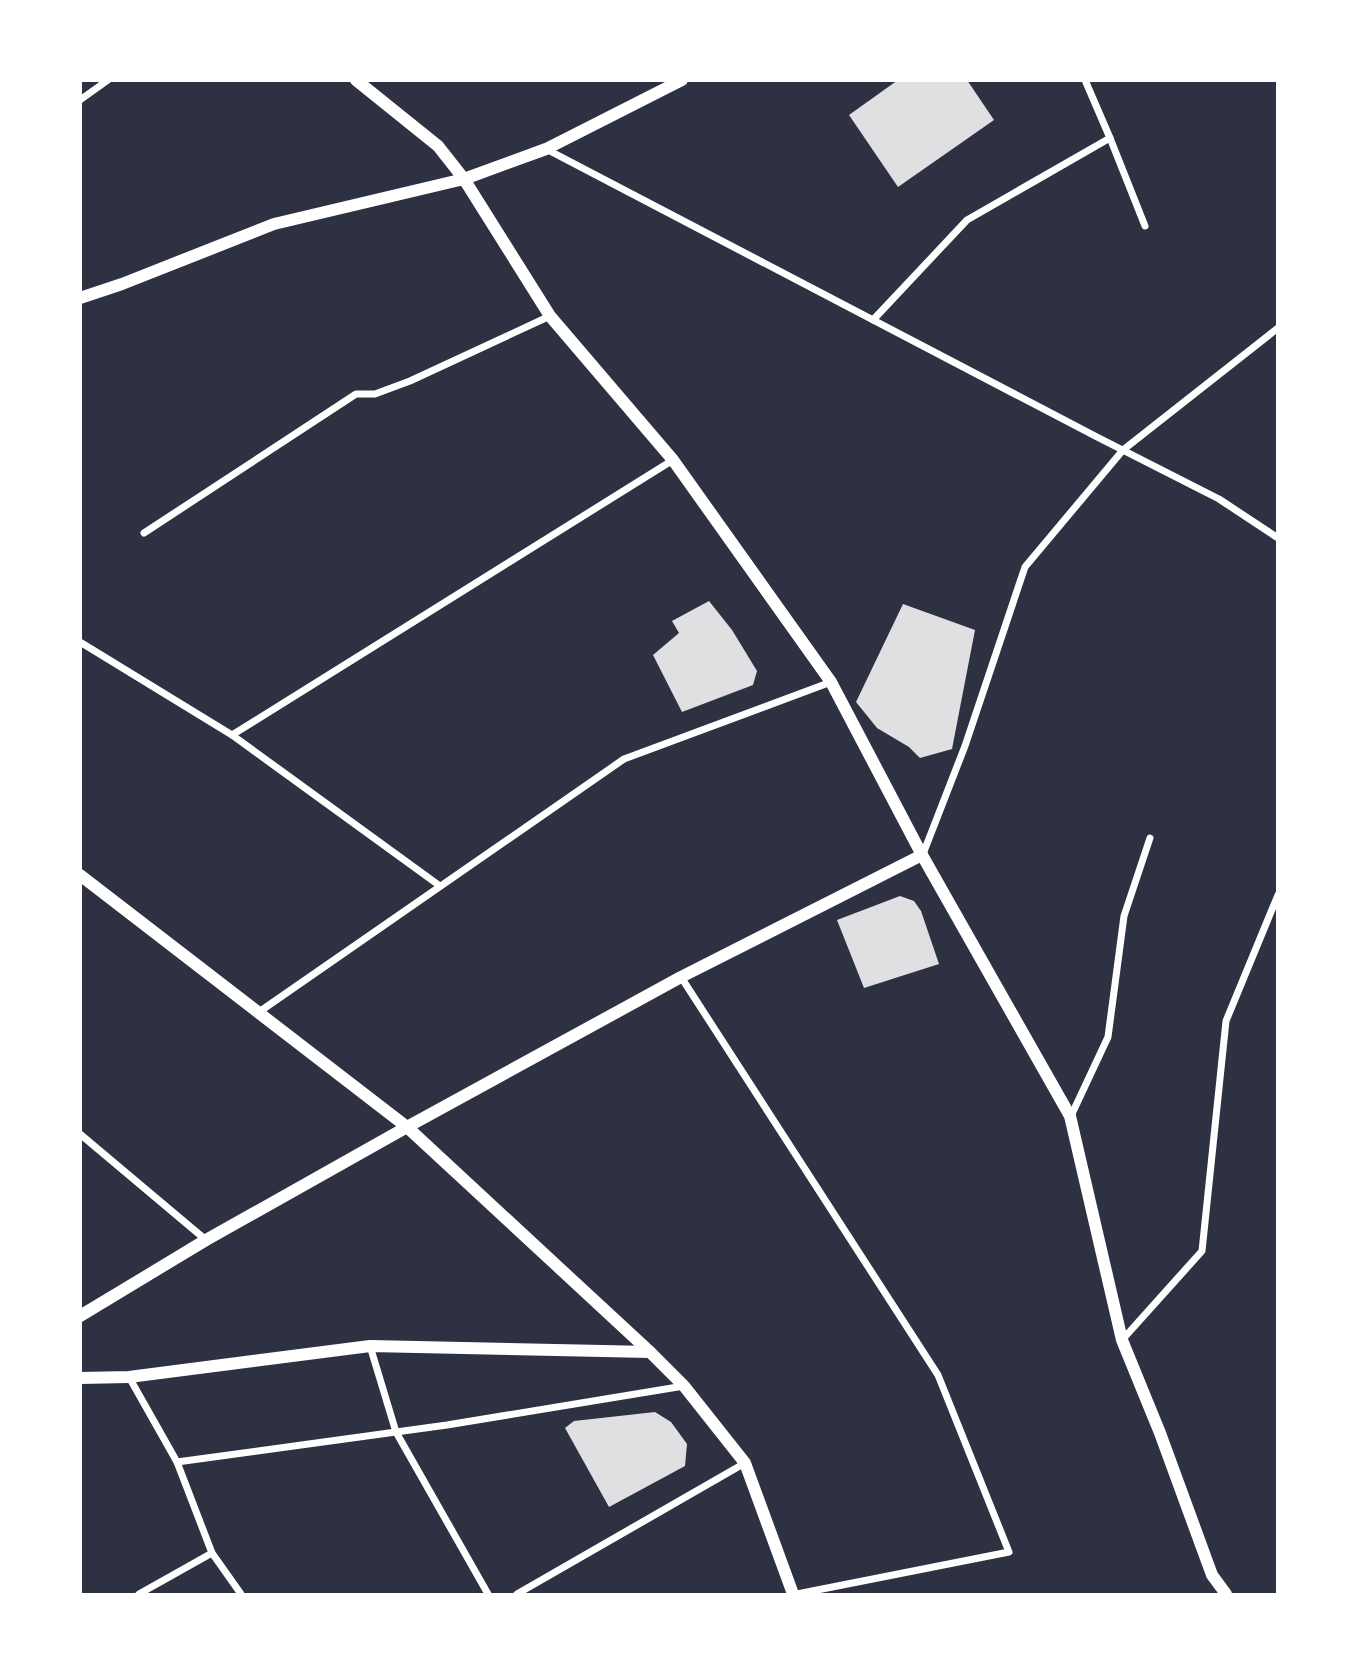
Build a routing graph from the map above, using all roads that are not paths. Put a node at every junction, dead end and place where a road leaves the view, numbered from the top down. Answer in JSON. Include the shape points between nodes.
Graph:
{"nodes":[{"id":1,"x":108,"y":80,"type":"edge"},
{"id":2,"x":356,"y":80,"type":"edge"},
{"id":3,"x":682,"y":80,"type":"edge"},
{"id":4,"x":1085,"y":80,"type":"edge"},
{"id":5,"x":80,"y":100,"type":"edge"},
{"id":6,"x":1110,"y":138,"type":"junction"},
{"id":7,"x":546,"y":149,"type":"junction"},
{"id":8,"x":464,"y":179,"type":"junction"},
{"id":9,"x":1145,"y":226,"type":"dead end"},
{"id":10,"x":80,"y":298,"type":"edge"},
{"id":11,"x":550,"y":316,"type":"junction"},
{"id":12,"x":873,"y":320,"type":"junction"},
{"id":13,"x":1278,"y":328,"type":"edge"},
{"id":14,"x":1123,"y":450,"type":"junction"},
{"id":15,"x":673,"y":460,"type":"junction"},
{"id":16,"x":144,"y":533,"type":"dead end"},
{"id":17,"x":1278,"y":538,"type":"edge"},
{"id":18,"x":80,"y":642,"type":"edge"},
{"id":19,"x":831,"y":682,"type":"junction"},
{"id":20,"x":232,"y":735,"type":"junction"},
{"id":21,"x":1150,"y":838,"type":"dead end"},
{"id":22,"x":922,"y":855,"type":"junction"},
{"id":23,"x":80,"y":874,"type":"edge"},
{"id":24,"x":440,"y":886,"type":"junction"},
{"id":25,"x":1278,"y":895,"type":"edge"},
{"id":26,"x":681,"y":978,"type":"junction"},
{"id":27,"x":259,"y":1012,"type":"junction"},
{"id":28,"x":1070,"y":1116,"type":"junction"},
{"id":29,"x":407,"y":1127,"type":"junction"},
{"id":30,"x":80,"y":1134,"type":"edge"},
{"id":31,"x":206,"y":1240,"type":"junction"},
{"id":32,"x":80,"y":1316,"type":"edge"},
{"id":33,"x":1122,"y":1339,"type":"junction"},
{"id":34,"x":370,"y":1346,"type":"junction"},
{"id":35,"x":650,"y":1352,"type":"junction"},
{"id":36,"x":129,"y":1377,"type":"junction"},
{"id":37,"x":80,"y":1378,"type":"edge"},
{"id":38,"x":684,"y":1386,"type":"junction"},
{"id":39,"x":396,"y":1432,"type":"junction"},
{"id":40,"x":177,"y":1462,"type":"junction"},
{"id":41,"x":745,"y":1463,"type":"junction"},
{"id":42,"x":212,"y":1553,"type":"junction"},
{"id":43,"x":139,"y":1594,"type":"edge"},
{"id":44,"x":241,"y":1594,"type":"edge"},
{"id":45,"x":488,"y":1594,"type":"edge"},
{"id":46,"x":517,"y":1594,"type":"edge"},
{"id":47,"x":795,"y":1594,"type":"edge"},
{"id":48,"x":1226,"y":1594,"type":"edge"}],
"edges":[{"from":1,"to":5,"type":"street"},
{"from":2,"to":8,"type":"street","via":[[438,146]]},
{"from":3,"to":7,"type":"street"},
{"from":4,"to":6,"type":"street"},
{"from":6,"to":9,"type":"street"},
{"from":6,"to":12,"type":"street","via":[[967,220]]},
{"from":7,"to":8,"type":"street"},
{"from":7,"to":12,"type":"street"},
{"from":8,"to":10,"type":"street","via":[[274,224]]},
{"from":8,"to":11,"type":"street"},
{"from":11,"to":15,"type":"street"},
{"from":11,"to":16,"type":"street","via":[[410,381],[375,394],[356,394]]},
{"from":12,"to":14,"type":"street"},
{"from":13,"to":14,"type":"street"},
{"from":14,"to":17,"type":"street","via":[[1219,499]]},
{"from":14,"to":22,"type":"street","via":[[1025,567],[965,746]]},
{"from":15,"to":19,"type":"street"},
{"from":15,"to":20,"type":"street"},
{"from":18,"to":20,"type":"street"},
{"from":19,"to":22,"type":"street"},
{"from":19,"to":24,"type":"street","via":[[624,759]]},
{"from":20,"to":24,"type":"street"},
{"from":21,"to":28,"type":"street","via":[[1124,916],[1108,1037]]},
{"from":22,"to":26,"type":"street"},
{"from":22,"to":28,"type":"street"},
{"from":23,"to":27,"type":"street"},
{"from":24,"to":27,"type":"street"},
{"from":25,"to":33,"type":"street","via":[[1226,1021],[1202,1251]]},
{"from":26,"to":29,"type":"street"},
{"from":26,"to":47,"type":"street","via":[[938,1375],[1009,1552]]},
{"from":27,"to":29,"type":"street"},
{"from":28,"to":33,"type":"street"},
{"from":29,"to":31,"type":"street"},
{"from":29,"to":35,"type":"street"},
{"from":30,"to":31,"type":"street"},
{"from":31,"to":32,"type":"street"},
{"from":33,"to":48,"type":"street","via":[[1212,1575]]},
{"from":34,"to":35,"type":"street"},
{"from":34,"to":36,"type":"street"},
{"from":34,"to":39,"type":"street"},
{"from":35,"to":38,"type":"street"},
{"from":36,"to":37,"type":"street"},
{"from":36,"to":40,"type":"street"},
{"from":38,"to":39,"type":"street"},
{"from":38,"to":41,"type":"street"},
{"from":39,"to":40,"type":"street"},
{"from":39,"to":45,"type":"street"},
{"from":40,"to":42,"type":"street"},
{"from":41,"to":46,"type":"street"},
{"from":41,"to":47,"type":"street"},
{"from":42,"to":43,"type":"street"},
{"from":42,"to":44,"type":"street"}]}
